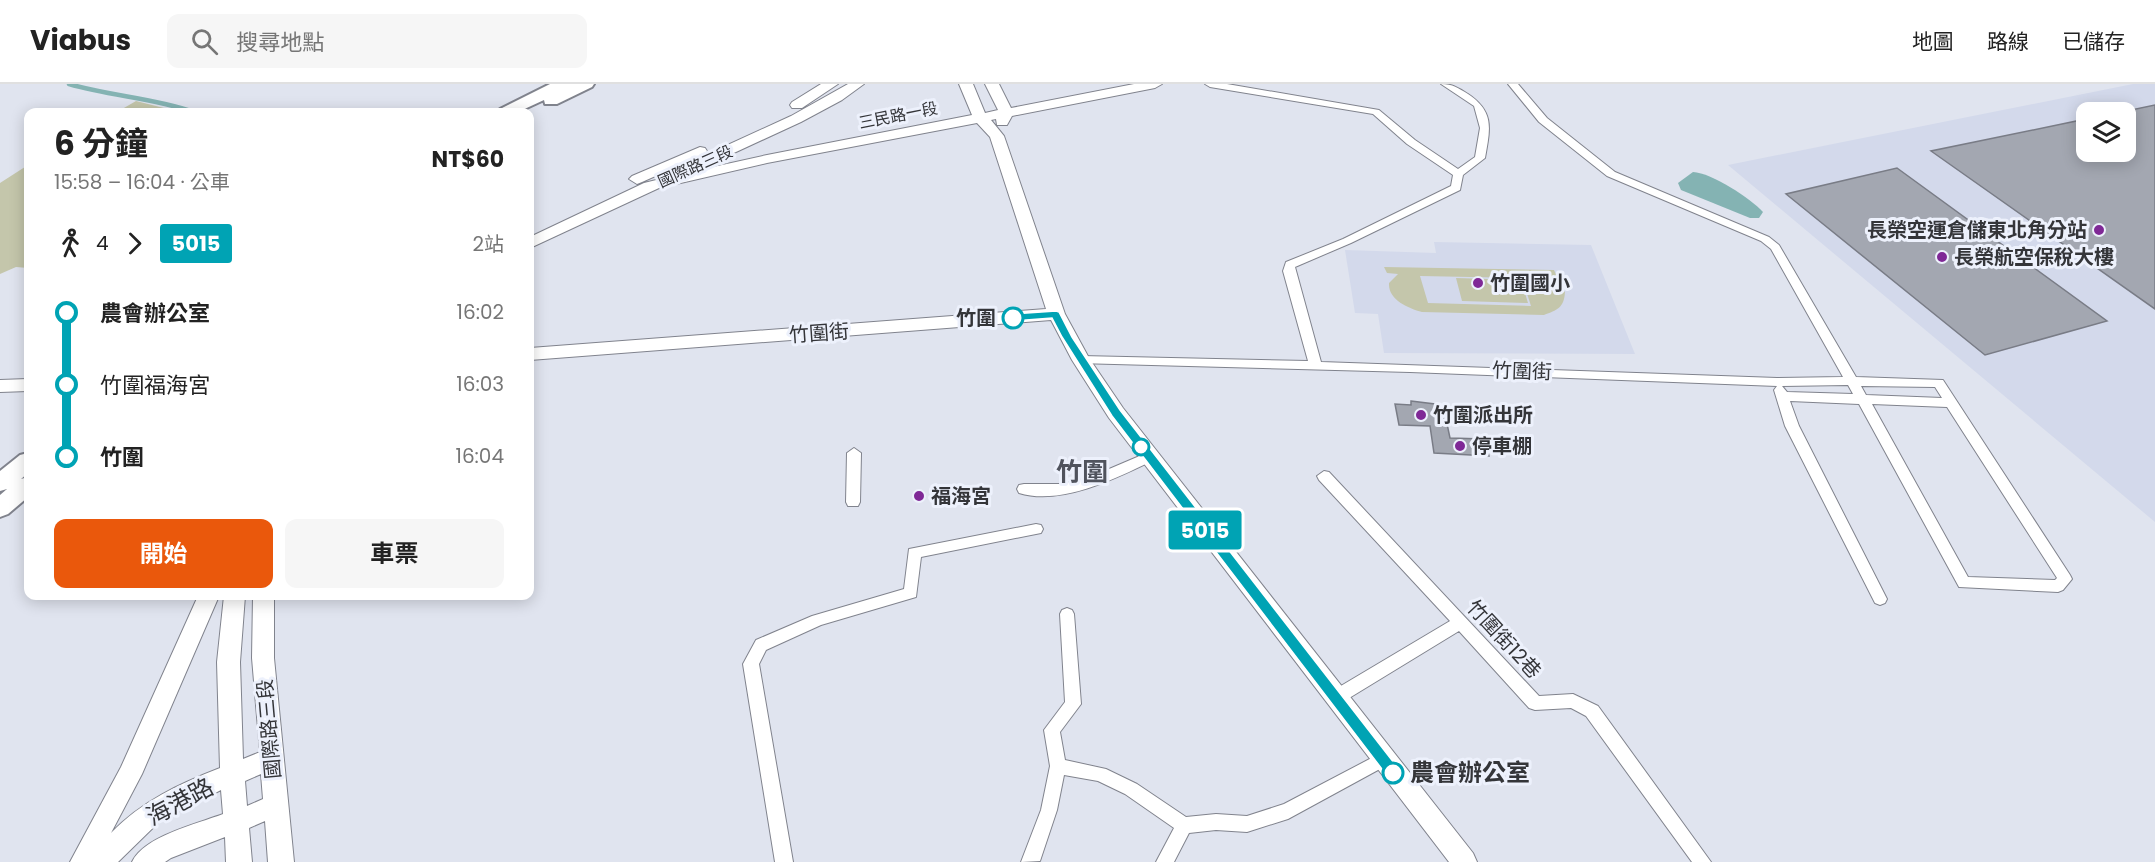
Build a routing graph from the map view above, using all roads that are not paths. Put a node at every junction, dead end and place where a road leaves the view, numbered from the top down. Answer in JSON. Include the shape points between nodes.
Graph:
{"nodes":[{"id":1,"x":563,"y":84,"type":"edge"},
{"id":2,"x":586,"y":84,"type":"edge"},
{"id":3,"x":831,"y":84,"type":"edge"},
{"id":4,"x":857,"y":84,"type":"edge"},
{"id":5,"x":966,"y":84,"type":"edge"},
{"id":6,"x":992,"y":84,"type":"edge"},
{"id":7,"x":1101,"y":84,"type":"edge"},
{"id":8,"x":1155,"y":84,"type":"edge"},
{"id":9,"x":1210,"y":84,"type":"edge"},
{"id":10,"x":1446,"y":84,"type":"edge"},
{"id":11,"x":1513,"y":84,"type":"edge"},
{"id":12,"x":1004,"y":107,"type":"junction"},
{"id":13,"x":514,"y":108,"type":"edge"},
{"id":14,"x":534,"y":110,"type":"edge"},
{"id":15,"x":978,"y":112,"type":"junction"},
{"id":16,"x":997,"y":136,"type":"junction"},
{"id":17,"x":702,"y":163,"type":"junction"},
{"id":18,"x":1458,"y":174,"type":"junction"},
{"id":19,"x":647,"y":181,"type":"junction"},
{"id":20,"x":534,"y":227,"type":"edge"},
{"id":21,"x":534,"y":241,"type":"edge"},
{"id":22,"x":1056,"y":314,"type":"junction"},
{"id":23,"x":534,"y":354,"type":"edge"},
{"id":24,"x":1081,"y":360,"type":"junction"},
{"id":25,"x":1316,"y":366,"type":"junction"},
{"id":26,"x":1852,"y":381,"type":"junction"},
{"id":27,"x":1777,"y":382,"type":"junction"},
{"id":28,"x":24,"y":385,"type":"edge"},
{"id":29,"x":0,"y":386,"type":"edge"},
{"id":30,"x":1782,"y":396,"type":"junction"},
{"id":31,"x":1863,"y":400,"type":"junction"},
{"id":32,"x":1951,"y":403,"type":"junction"},
{"id":33,"x":854,"y":453,"type":"dead end"},
{"id":34,"x":1149,"y":457,"type":"junction"},
{"id":35,"x":24,"y":464,"type":"edge"},
{"id":36,"x":1324,"y":476,"type":"dead end"},
{"id":37,"x":0,"y":483,"type":"edge"},
{"id":38,"x":24,"y":488,"type":"edge"},
{"id":39,"x":1024,"y":489,"type":"dead end"},
{"id":40,"x":854,"y":502,"type":"dead end"},
{"id":41,"x":0,"y":508,"type":"edge"},
{"id":42,"x":1036,"y":529,"type":"dead end"},
{"id":43,"x":1880,"y":598,"type":"dead end"},
{"id":44,"x":206,"y":600,"type":"edge"},
{"id":45,"x":234,"y":600,"type":"edge"},
{"id":46,"x":264,"y":600,"type":"edge"},
{"id":47,"x":1067,"y":614,"type":"dead end"},
{"id":48,"x":1460,"y":622,"type":"junction"},
{"id":49,"x":1335,"y":698,"type":"junction"},
{"id":50,"x":270,"y":759,"type":"junction"},
{"id":51,"x":1383,"y":759,"type":"junction"},
{"id":52,"x":1058,"y":766,"type":"junction"},
{"id":53,"x":233,"y":775,"type":"junction"},
{"id":54,"x":276,"y":806,"type":"junction"},
{"id":55,"x":236,"y":822,"type":"junction"},
{"id":56,"x":1184,"y":825,"type":"junction"},
{"id":57,"x":82,"y":862,"type":"edge"},
{"id":58,"x":102,"y":862,"type":"edge"},
{"id":59,"x":145,"y":862,"type":"edge"},
{"id":60,"x":239,"y":862,"type":"edge"},
{"id":61,"x":280,"y":862,"type":"edge"},
{"id":62,"x":784,"y":862,"type":"edge"},
{"id":63,"x":1030,"y":862,"type":"edge"},
{"id":64,"x":1165,"y":862,"type":"edge"},
{"id":65,"x":1464,"y":862,"type":"edge"},
{"id":66,"x":1701,"y":862,"type":"edge"}],
"edges":[{"from":1,"to":13,"type":"main road"},
{"from":2,"to":14,"type":"main road"},
{"from":3,"to":19,"type":"street","name":"國際路三段"},
{"from":4,"to":17,"type":"street","name":"國際路三段","via":[[823,105]]},
{"from":5,"to":15,"type":"street"},
{"from":6,"to":12,"type":"street"},
{"from":7,"to":12,"type":"street","name":"三民路一段"},
{"from":8,"to":12,"type":"street","name":"三民路一段"},
{"from":9,"to":18,"type":"street","via":[[1376,112]]},
{"from":10,"to":18,"type":"street","via":[[1478,105],[1485,128],[1480,158]]},
{"from":11,"to":26,"type":"street","via":[[1543,120],[1611,174],[1765,239],[1775,247]]},
{"from":12,"to":15,"type":"street","name":"三民路一段"},
{"from":12,"to":16,"type":"street"},
{"from":15,"to":16,"type":"street"},
{"from":15,"to":17,"type":"street","name":"三民路一段"},
{"from":15,"to":19,"type":"street","name":"三民路一段"},
{"from":16,"to":22,"type":"street"},
{"from":17,"to":19,"type":"street","name":"國際路三段"},
{"from":18,"to":25,"type":"street","via":[[1456,188],[1290,265],[1288,271]]},
{"from":19,"to":20,"type":"street","name":"國際路三段"},
{"from":19,"to":21,"type":"street","name":"國際路三段"},
{"from":22,"to":23,"type":"street","name":"竹圍街"},
{"from":22,"to":24,"type":"street"},
{"from":24,"to":25,"type":"street","name":"竹圍街"},
{"from":24,"to":34,"type":"street"},
{"from":25,"to":27,"type":"street","name":"竹圍街"},
{"from":26,"to":27,"type":"street","name":"竹圍街"},
{"from":26,"to":31,"type":"street"},
{"from":26,"to":32,"type":"street","name":"竹圍街","via":[[1939,383]]},
{"from":27,"to":30,"type":"street"},
{"from":28,"to":29,"type":"street"},
{"from":30,"to":31,"type":"street"},
{"from":30,"to":43,"type":"street","via":[[1792,426]]},
{"from":31,"to":32,"type":"street"},
{"from":31,"to":32,"type":"street","via":[[1964,583],[2058,586],[2065,579]]},
{"from":33,"to":40,"type":"street"},
{"from":34,"to":39,"type":"street","via":[[1084,487]]},
{"from":34,"to":49,"type":"street"},
{"from":35,"to":37,"type":"main road"},
{"from":36,"to":48,"type":"street","name":"竹圍街12巷"},
{"from":38,"to":41,"type":"main road"},
{"from":42,"to":62,"type":"street","via":[[914,553],[911,594],[817,620],[761,645],[751,664]]},
{"from":44,"to":57,"type":"street","via":[[130,774]]},
{"from":45,"to":53,"type":"street","name":"國際路三段","via":[[229,714]]},
{"from":46,"to":50,"type":"street","name":"國際路三段","via":[[263,658]]},
{"from":47,"to":52,"type":"street","via":[[1073,704],[1052,730]]},
{"from":48,"to":49,"type":"street"},
{"from":48,"to":66,"type":"street","name":"竹圍街12巷","via":[[1535,703],[1574,701],[1592,711]]},
{"from":49,"to":51,"type":"street"},
{"from":50,"to":53,"type":"street","name":"海港路"},
{"from":50,"to":54,"type":"street","name":"國際路三段"},
{"from":51,"to":56,"type":"street","via":[[1288,811],[1247,824]]},
{"from":51,"to":65,"type":"street"},
{"from":52,"to":56,"type":"street","via":[[1100,774],[1131,789]]},
{"from":52,"to":63,"type":"street","via":[[1049,810]]},
{"from":53,"to":55,"type":"street","name":"國際路三段"},
{"from":53,"to":58,"type":"street","name":"海港路","via":[[158,809]]},
{"from":54,"to":55,"type":"street","name":"海港路"},
{"from":54,"to":61,"type":"street","name":"國際路三段"},
{"from":55,"to":59,"type":"street","name":"海港路","via":[[162,849]]},
{"from":55,"to":60,"type":"street","name":"國際路三段"},
{"from":56,"to":64,"type":"street"}]}
